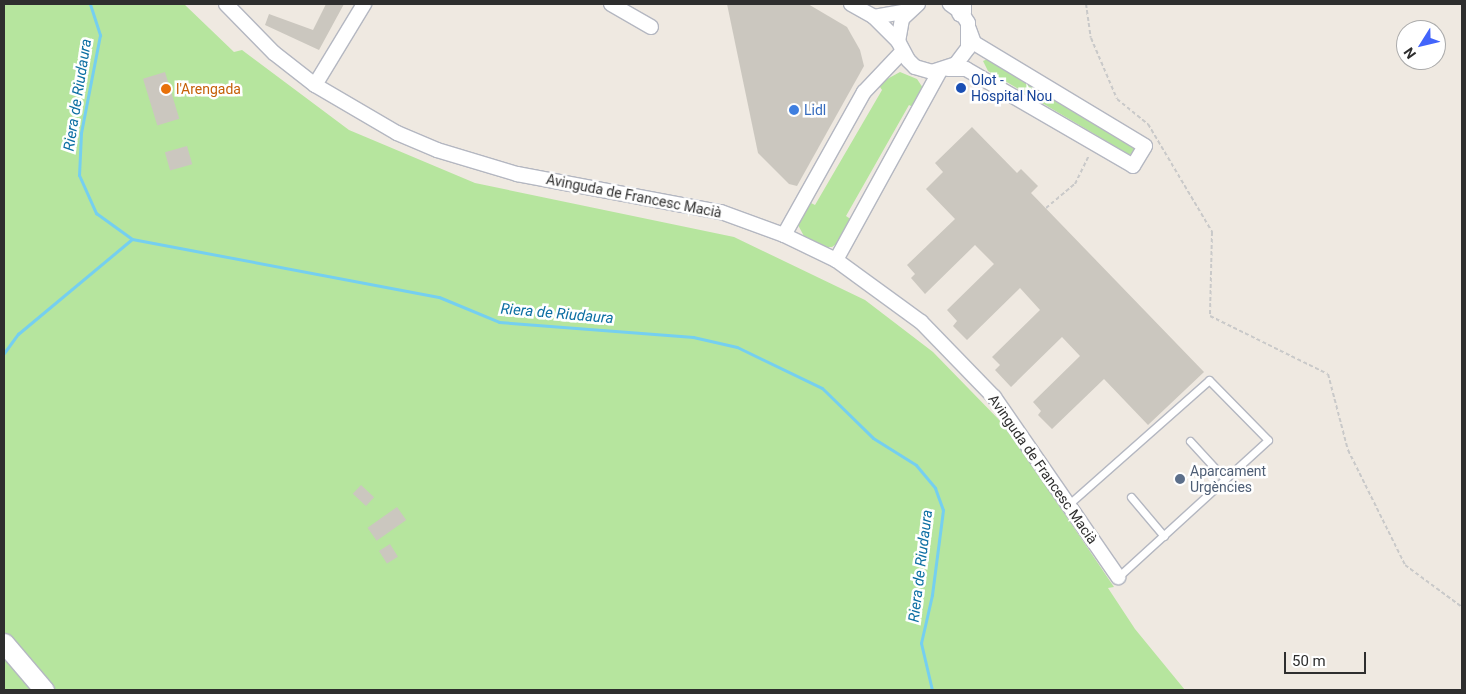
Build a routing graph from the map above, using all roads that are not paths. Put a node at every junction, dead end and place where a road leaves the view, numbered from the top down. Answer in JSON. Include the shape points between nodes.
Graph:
{"nodes":[{"id":1,"x":226,"y":4,"type":"edge"},
{"id":2,"x":364,"y":4,"type":"edge"},
{"id":3,"x":611,"y":4,"type":"edge"},
{"id":4,"x":851,"y":4,"type":"edge"},
{"id":5,"x":913,"y":7,"type":"edge"},
{"id":6,"x":960,"y":12,"type":"edge"},
{"id":7,"x":874,"y":17,"type":"junction"},
{"id":8,"x":651,"y":27,"type":"dead end"},
{"id":9,"x":900,"y":46,"type":"junction"},
{"id":10,"x":944,"y":70,"type":"junction"},
{"id":11,"x":315,"y":85,"type":"junction"},
{"id":12,"x":784,"y":235,"type":"junction"},
{"id":13,"x":836,"y":260,"type":"junction"},
{"id":14,"x":1190,"y":441,"type":"dead end"},
{"id":15,"x":1225,"y":479,"type":"junction"},
{"id":16,"x":1131,"y":497,"type":"dead end"},
{"id":17,"x":1069,"y":504,"type":"junction"},
{"id":18,"x":1164,"y":536,"type":"junction"},
{"id":19,"x":1118,"y":577,"type":"joint"},
{"id":20,"x":4,"y":643,"type":"edge"},
{"id":21,"x":44,"y":690,"type":"edge"}],
"edges":[{"from":1,"to":11,"type":"street","name":"Avinguda de Francesc Macià","via":[[274,53]]},
{"from":2,"to":11,"type":"street"},
{"from":3,"to":8,"type":"street"},
{"from":4,"to":7,"type":"street"},
{"from":5,"to":7,"type":"street"},
{"from":5,"to":9,"type":"street","via":[[899,30]]},
{"from":6,"to":10,"type":"street","via":[[970,39],[963,57]]},
{"from":6,"to":10,"type":"street","via":[[974,43],[1145,146],[1133,166],[966,69]]},
{"from":7,"to":9,"type":"street"},
{"from":9,"to":10,"type":"street","via":[[915,66]]},
{"from":9,"to":12,"type":"street","via":[[864,92]]},
{"from":10,"to":13,"type":"street"},
{"from":11,"to":12,"type":"street","name":"Avinguda de Francesc Macià","via":[[397,133],[466,160],[517,174],[722,212]]},
{"from":12,"to":13,"type":"street","name":"Avinguda de Francesc Macià"},
{"from":13,"to":17,"type":"street","name":"Avinguda de Francesc Macià","via":[[922,322],[950,349],[994,397]]},
{"from":14,"to":15,"type":"lane"},
{"from":15,"to":17,"type":"lane","via":[[1268,440],[1209,380]]},
{"from":15,"to":18,"type":"lane"},
{"from":16,"to":18,"type":"lane"},
{"from":17,"to":19,"type":"street","name":"Avinguda de Francesc Macià"},
{"from":18,"to":19,"type":"lane"},
{"from":20,"to":21,"type":"main road"}]}
